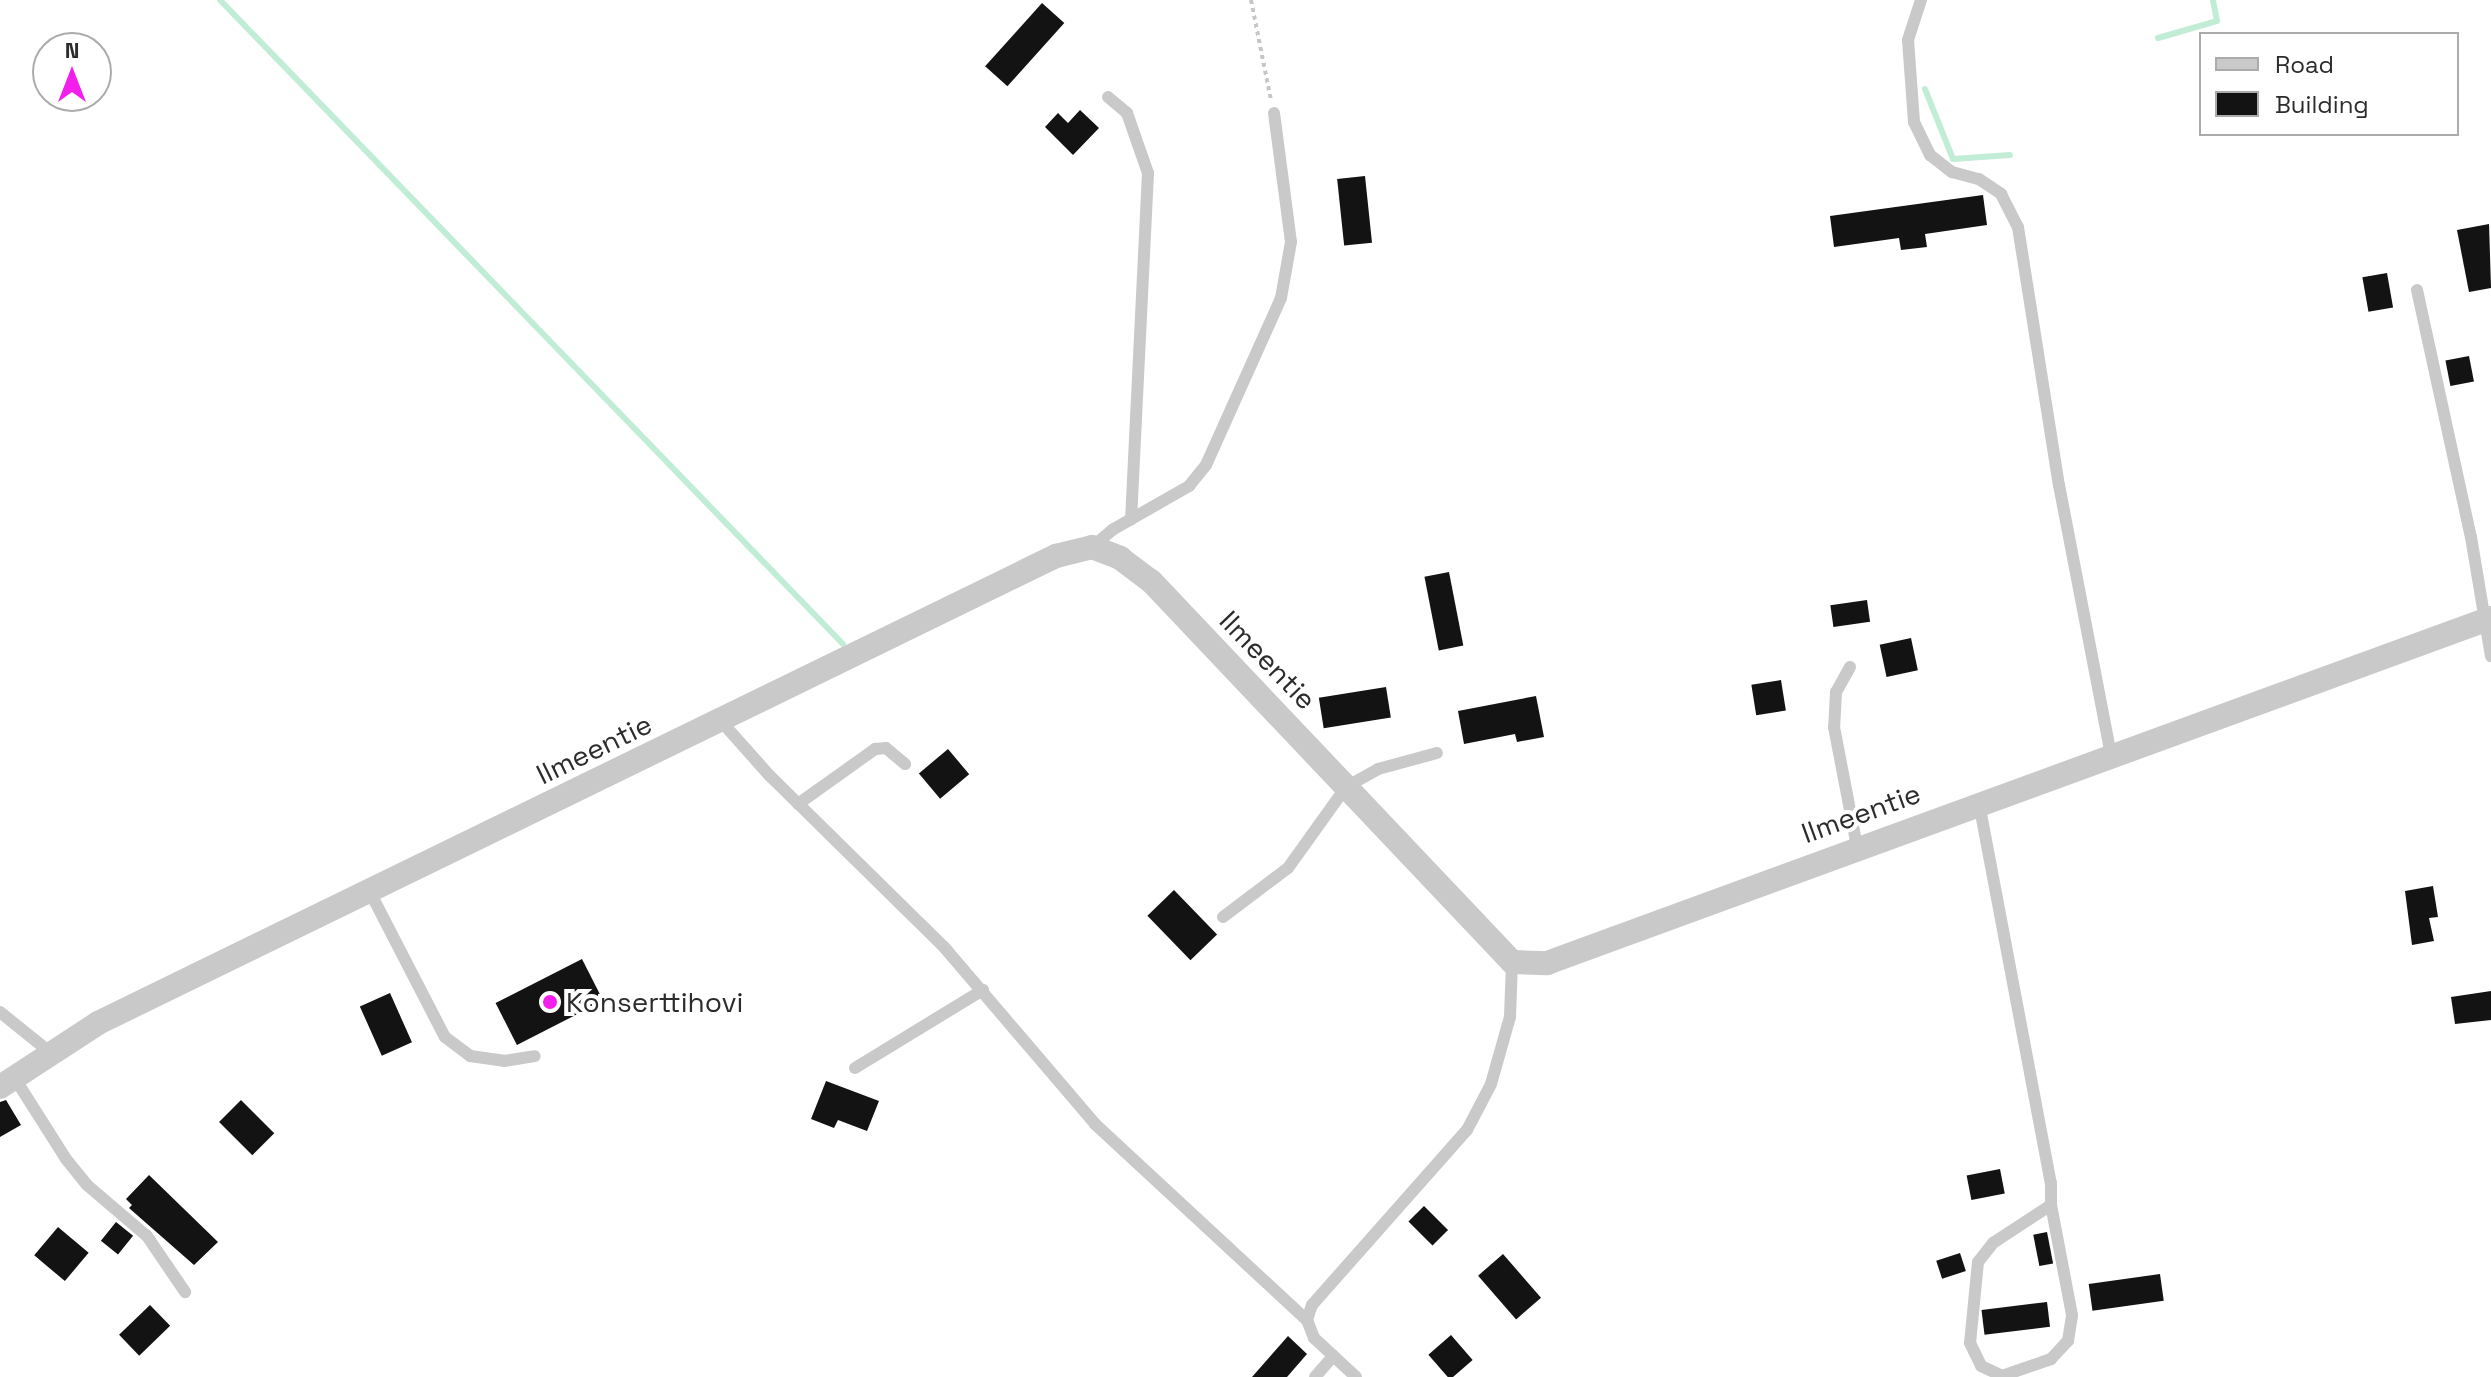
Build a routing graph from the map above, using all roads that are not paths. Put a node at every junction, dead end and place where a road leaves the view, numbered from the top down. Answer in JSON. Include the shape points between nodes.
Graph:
{"nodes":[{"id":1,"x":1921,"y":0,"type":"edge"},
{"id":2,"x":1108,"y":97,"type":"dead end"},
{"id":3,"x":1274,"y":113,"type":"road end"},
{"id":4,"x":2417,"y":290,"type":"dead end"},
{"id":5,"x":1131,"y":520,"type":"junction"},
{"id":6,"x":1092,"y":547,"type":"junction"},
{"id":7,"x":2487,"y":620,"type":"edge"},
{"id":8,"x":2491,"y":656,"type":"edge"},
{"id":9,"x":1850,"y":667,"type":"dead end"},
{"id":10,"x":720,"y":720,"type":"junction"},
{"id":11,"x":1437,"y":753,"type":"dead end"},
{"id":12,"x":2111,"y":755,"type":"junction"},
{"id":13,"x":905,"y":764,"type":"dead end"},
{"id":14,"x":1346,"y":787,"type":"junction"},
{"id":15,"x":1979,"y":803,"type":"junction"},
{"id":16,"x":798,"y":804,"type":"junction"},
{"id":17,"x":1857,"y":847,"type":"junction"},
{"id":18,"x":370,"y":892,"type":"junction"},
{"id":19,"x":1223,"y":917,"type":"dead end"},
{"id":20,"x":1512,"y":962,"type":"junction"},
{"id":21,"x":983,"y":990,"type":"junction"},
{"id":22,"x":0,"y":1012,"type":"edge"},
{"id":23,"x":51,"y":1053,"type":"junction"},
{"id":24,"x":535,"y":1056,"type":"dead end"},
{"id":25,"x":855,"y":1068,"type":"dead end"},
{"id":26,"x":7,"y":1082,"type":"edge"},
{"id":27,"x":2051,"y":1205,"type":"junction"},
{"id":28,"x":185,"y":1292,"type":"dead end"},
{"id":29,"x":1307,"y":1320,"type":"junction"},
{"id":30,"x":1333,"y":1356,"type":"junction"},
{"id":31,"x":1315,"y":1377,"type":"edge"},
{"id":32,"x":1356,"y":1377,"type":"edge"}],
"edges":[{"from":1,"to":12,"type":"lane","via":[[1908,40],[1914,122],[1930,155],[1952,172],[1979,179],[2001,194],[2018,227],[2054,456]]},
{"from":2,"to":5,"type":"lane","via":[[1127,113],[1148,173]]},
{"from":3,"to":5,"type":"lane","via":[[1291,242],[1281,298],[1206,465],[1189,486]]},
{"from":4,"to":7,"type":"lane"},
{"from":5,"to":6,"type":"lane"},
{"from":6,"to":10,"type":"street","name":"Ilmeentie","via":[[1056,556]]},
{"from":6,"to":14,"type":"street","name":"Ilmeentie","via":[[1120,558],[1151,581]]},
{"from":7,"to":8,"type":"lane"},
{"from":7,"to":12,"type":"street","name":"Ilmeentie"},
{"from":9,"to":17,"type":"lane","via":[[1836,692],[1834,727]]},
{"from":10,"to":16,"type":"lane"},
{"from":10,"to":18,"type":"street","name":"Ilmeentie"},
{"from":11,"to":14,"type":"lane","via":[[1378,769]]},
{"from":12,"to":15,"type":"street","name":"Ilmeentie"},
{"from":13,"to":16,"type":"lane","via":[[886,748],[875,749]]},
{"from":14,"to":19,"type":"lane","via":[[1288,868]]},
{"from":14,"to":20,"type":"street","name":"Ilmeentie"},
{"from":15,"to":17,"type":"street","name":"Ilmeentie"},
{"from":15,"to":27,"type":"lane","via":[[2047,1154]]},
{"from":16,"to":21,"type":"lane"},
{"from":17,"to":20,"type":"street","name":"Ilmeentie","via":[[1547,963]]},
{"from":18,"to":23,"type":"street","name":"Ilmeentie","via":[[98,1023]]},
{"from":18,"to":24,"type":"lane","via":[[445,1037],[470,1056],[504,1061]]},
{"from":20,"to":29,"type":"lane","via":[[1510,1017],[1491,1084],[1467,1130],[1356,1250],[1312,1305]]},
{"from":21,"to":25,"type":"lane"},
{"from":21,"to":29,"type":"lane","via":[[1095,1124]]},
{"from":22,"to":23,"type":"lane"},
{"from":23,"to":26,"type":"street","name":"Ilmeentie"},
{"from":26,"to":28,"type":"lane","via":[[87,1185],[147,1236]]},
{"from":27,"to":27,"type":"lane","via":[[1993,1243],[1978,1262],[1970,1343],[1981,1366],[2002,1376],[2051,1359],[2068,1341],[2072,1315]]},
{"from":29,"to":30,"type":"lane","via":[[1314,1338]]},
{"from":30,"to":31,"type":"lane"},
{"from":30,"to":32,"type":"lane"}]}
